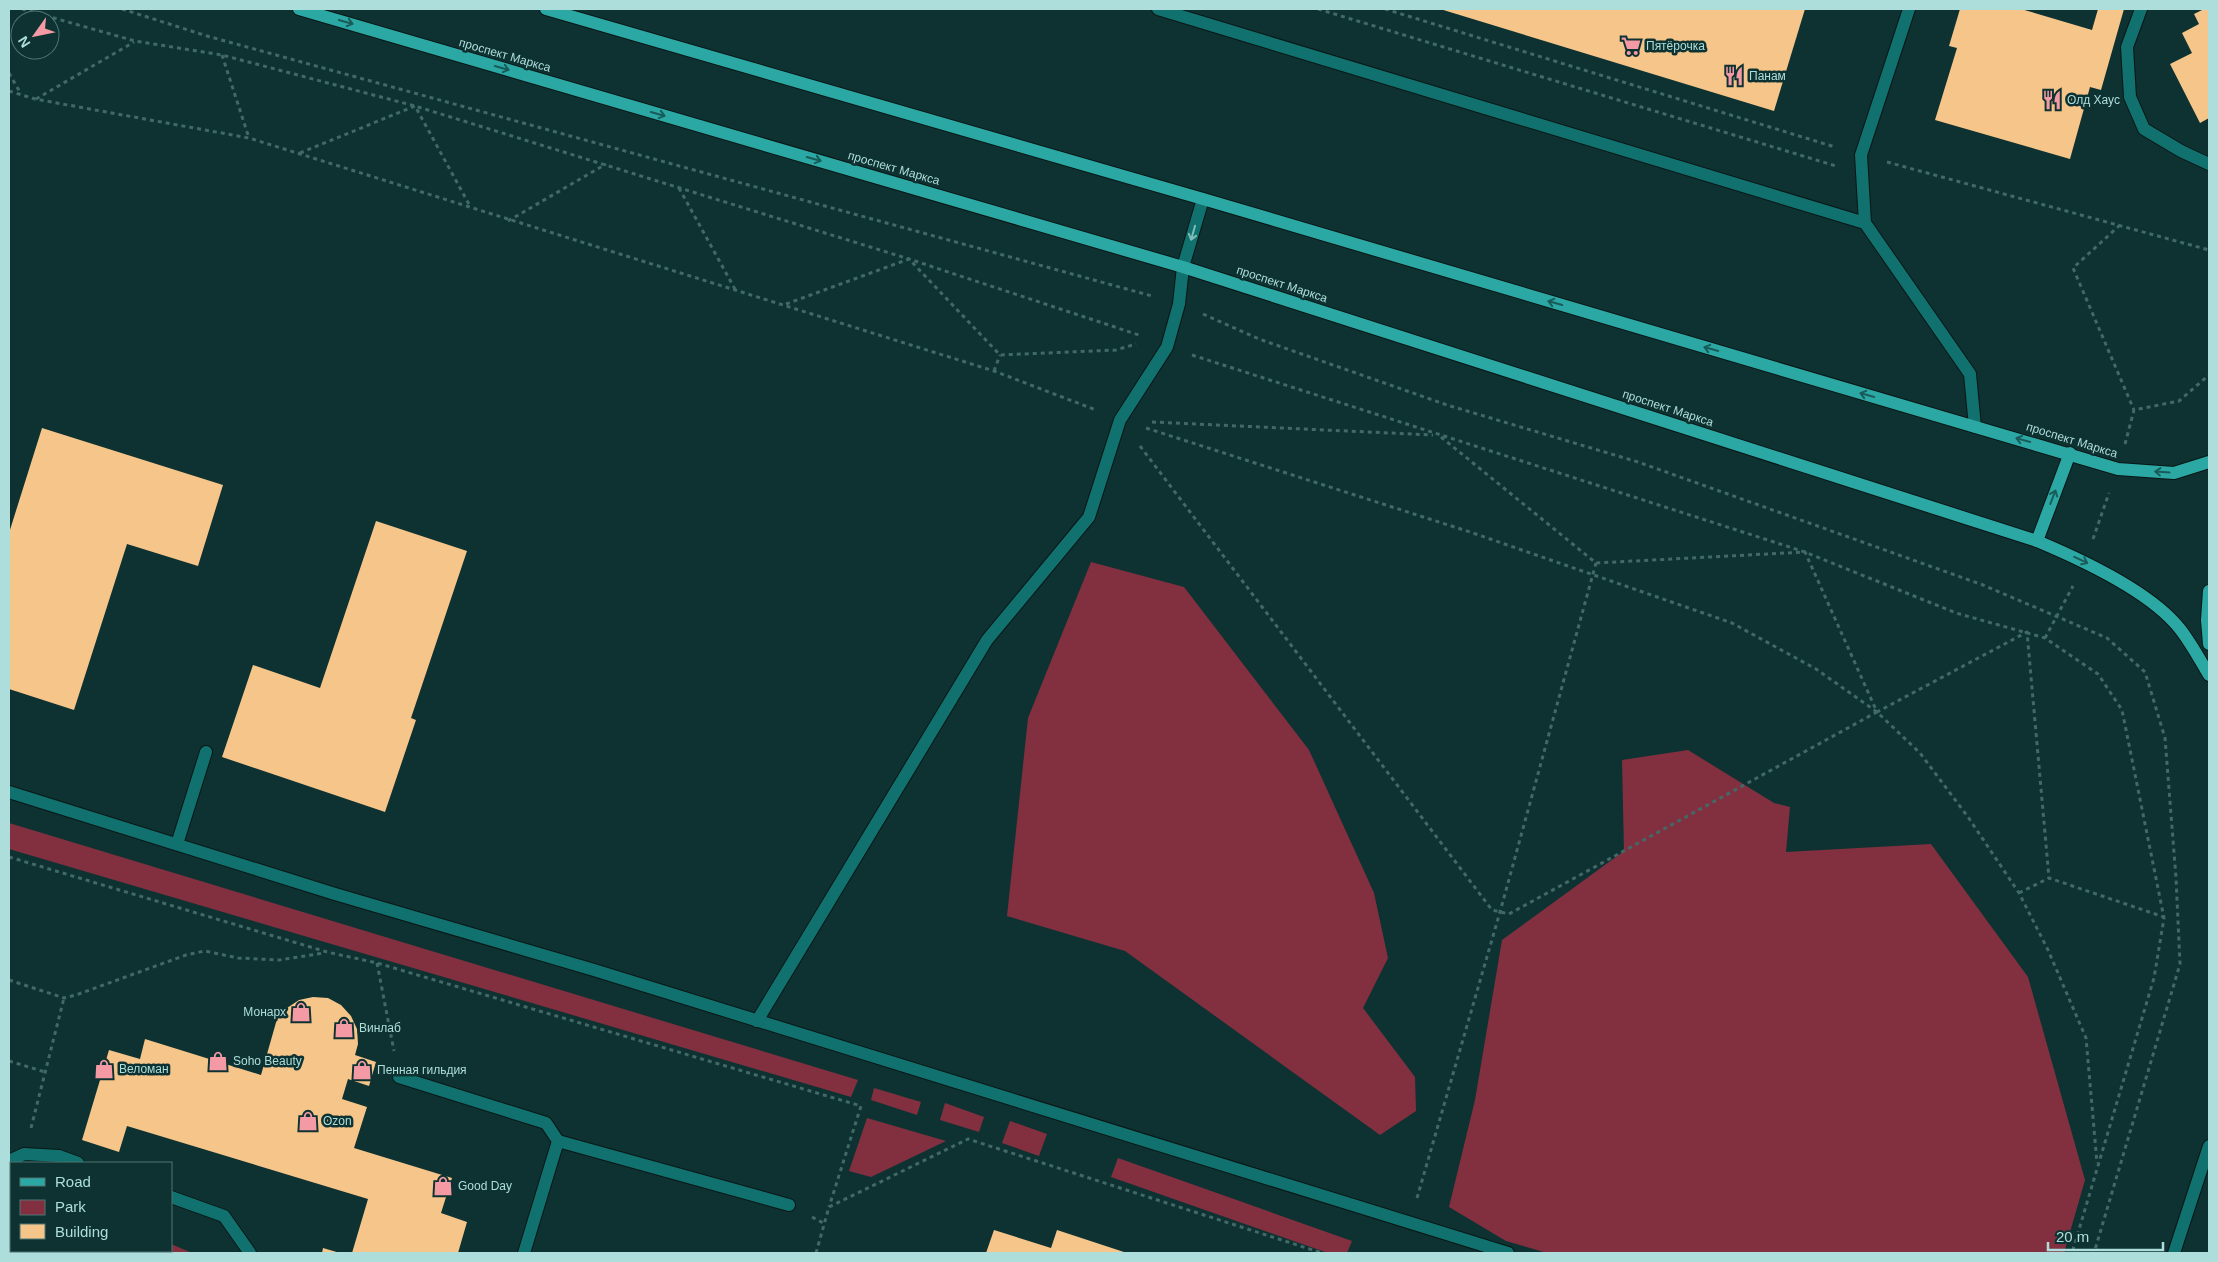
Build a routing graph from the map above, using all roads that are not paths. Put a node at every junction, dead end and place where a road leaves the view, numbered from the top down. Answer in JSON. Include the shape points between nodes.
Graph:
{"nodes":[{"id":1,"x":299,"y":9,"type":"edge"},
{"id":2,"x":546,"y":9,"type":"edge"},
{"id":3,"x":1158,"y":9,"type":"edge"},
{"id":4,"x":1909,"y":9,"type":"edge"},
{"id":5,"x":2140,"y":9,"type":"edge"},
{"id":6,"x":2209,"y":164,"type":"edge"},
{"id":7,"x":1203,"y":199,"type":"junction"},
{"id":8,"x":1865,"y":223,"type":"junction"},
{"id":9,"x":1183,"y":267,"type":"junction"},
{"id":10,"x":1975,"y":427,"type":"junction"},
{"id":11,"x":2070,"y":453,"type":"junction"},
{"id":12,"x":2209,"y":462,"type":"edge"},
{"id":13,"x":2037,"y":541,"type":"junction"},
{"id":14,"x":2209,"y":591,"type":"edge"},
{"id":15,"x":2209,"y":644,"type":"edge"},
{"id":16,"x":2209,"y":675,"type":"edge"},
{"id":17,"x":206,"y":752,"type":"dead end"},
{"id":18,"x":9,"y":792,"type":"edge"},
{"id":19,"x":177,"y":844,"type":"junction"},
{"id":20,"x":757,"y":1021,"type":"junction"},
{"id":21,"x":399,"y":1077,"type":"road end"},
{"id":22,"x":558,"y":1142,"type":"junction"},
{"id":23,"x":2209,"y":1146,"type":"edge"},
{"id":24,"x":9,"y":1161,"type":"edge"},
{"id":25,"x":75,"y":1162,"type":"edge"},
{"id":26,"x":172,"y":1197,"type":"edge"},
{"id":27,"x":789,"y":1205,"type":"dead end"},
{"id":28,"x":250,"y":1253,"type":"edge"},
{"id":29,"x":524,"y":1253,"type":"edge"},
{"id":30,"x":1508,"y":1253,"type":"edge"},
{"id":31,"x":2174,"y":1253,"type":"edge"}],
"edges":[{"from":1,"to":9,"type":"main road","name":"проспект Маркса","one_way":true},
{"from":2,"to":7,"type":"main road","name":"проспект Маркса"},
{"from":3,"to":8,"type":"lane"},
{"from":4,"to":8,"type":"lane","via":[[1862,155]]},
{"from":5,"to":6,"type":"lane","via":[[2128,47],[2130,97],[2144,129]]},
{"from":7,"to":9,"type":"lane","one_way":true},
{"from":10,"to":7,"type":"main road","name":"проспект Маркса","one_way":true},
{"from":8,"to":10,"type":"lane","via":[[1970,374]]},
{"from":9,"to":13,"type":"main road","name":"проспект Маркса"},
{"from":9,"to":20,"type":"lane","via":[[1179,304],[1167,347],[1120,420],[1089,517],[987,640]]},
{"from":11,"to":10,"type":"main road","name":"проспект Маркса","one_way":true},
{"from":12,"to":11,"type":"main road","name":"проспект Маркса","one_way":true,"via":[[2174,473],[2118,469]]},
{"from":13,"to":11,"type":"main road","one_way":true},
{"from":13,"to":16,"type":"main road","name":"проспект Маркса","one_way":true,"via":[[2085,561],[2155,605],[2180,628]]},
{"from":14,"to":15,"type":"main road"},
{"from":17,"to":19,"type":"lane"},
{"from":18,"to":19,"type":"lane"},
{"from":19,"to":20,"type":"lane"},
{"from":20,"to":30,"type":"lane"},
{"from":21,"to":22,"type":"lane","via":[[546,1123]]},
{"from":22,"to":27,"type":"lane"},
{"from":22,"to":29,"type":"lane"},
{"from":23,"to":31,"type":"lane"},
{"from":24,"to":25,"type":"lane","via":[[24,1154],[59,1156]]},
{"from":26,"to":28,"type":"lane","via":[[224,1216]]}]}
